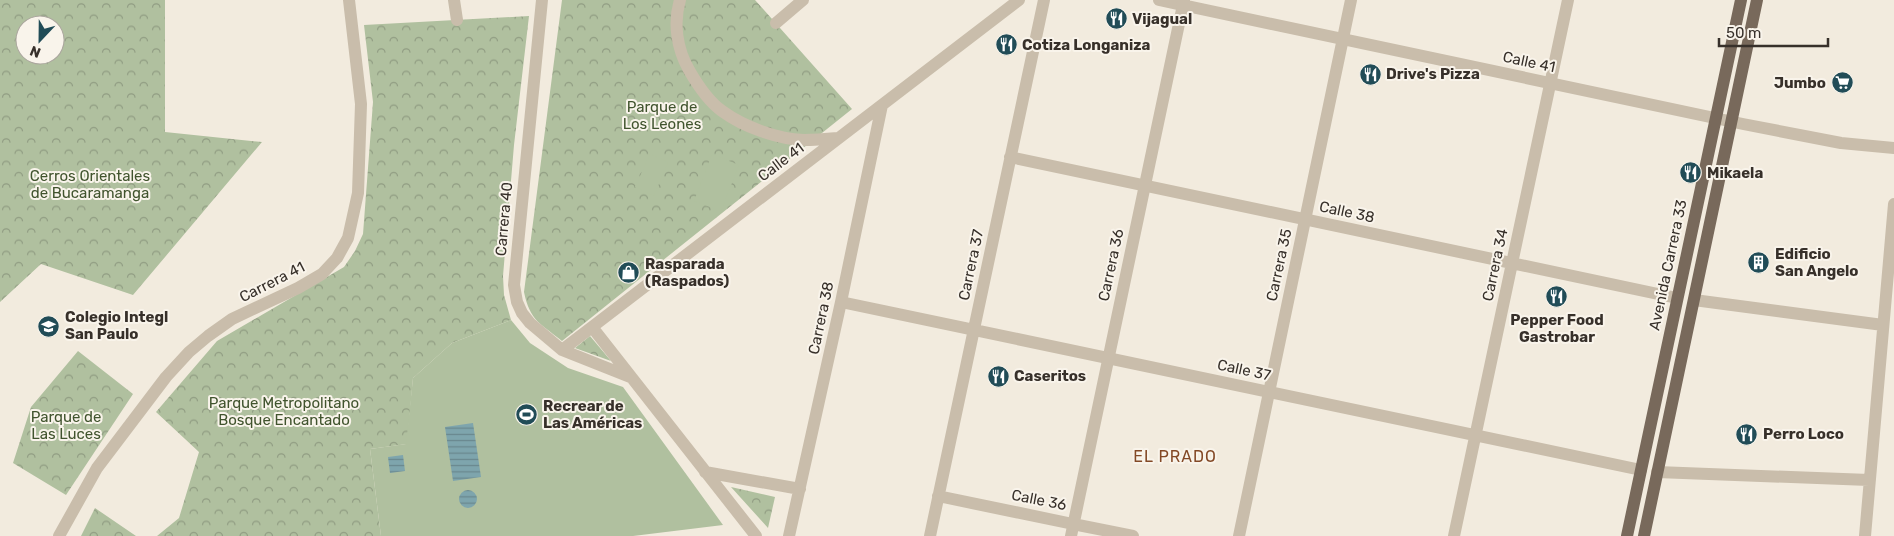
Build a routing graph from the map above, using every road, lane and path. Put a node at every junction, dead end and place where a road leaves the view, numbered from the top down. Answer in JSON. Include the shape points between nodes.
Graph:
{"nodes":[{"id":1,"x":349,"y":0,"type":"edge"},
{"id":2,"x":454,"y":0,"type":"edge"},
{"id":3,"x":542,"y":0,"type":"edge"},
{"id":4,"x":680,"y":0,"type":"edge"},
{"id":5,"x":802,"y":0,"type":"edge"},
{"id":6,"x":1019,"y":0,"type":"edge"},
{"id":7,"x":1044,"y":0,"type":"edge"},
{"id":8,"x":1159,"y":0,"type":"edge"},
{"id":9,"x":1351,"y":0,"type":"edge"},
{"id":10,"x":1568,"y":0,"type":"edge"},
{"id":11,"x":1741,"y":0,"type":"edge"},
{"id":12,"x":1757,"y":0,"type":"edge"},
{"id":13,"x":1183,"y":2,"type":"edge"},
{"id":14,"x":457,"y":20,"type":"dead end"},
{"id":15,"x":776,"y":23,"type":"dead end"},
{"id":16,"x":1343,"y":39,"type":"junction"},
{"id":17,"x":1550,"y":83,"type":"junction"},
{"id":18,"x":882,"y":105,"type":"junction"},
{"id":19,"x":1715,"y":118,"type":"junction"},
{"id":20,"x":1731,"y":121,"type":"junction"},
{"id":21,"x":838,"y":138,"type":"junction"},
{"id":22,"x":1894,"y":148,"type":"edge"},
{"id":23,"x":1010,"y":157,"type":"junction"},
{"id":24,"x":1144,"y":185,"type":"junction"},
{"id":25,"x":1894,"y":204,"type":"edge"},
{"id":26,"x":1305,"y":220,"type":"junction"},
{"id":27,"x":1512,"y":263,"type":"junction"},
{"id":28,"x":1677,"y":298,"type":"junction"},
{"id":29,"x":1694,"y":300,"type":"junction"},
{"id":30,"x":841,"y":302,"type":"junction"},
{"id":31,"x":1883,"y":325,"type":"junction"},
{"id":32,"x":592,"y":327,"type":"junction"},
{"id":33,"x":974,"y":330,"type":"junction"},
{"id":34,"x":562,"y":350,"type":"junction"},
{"id":35,"x":1108,"y":358,"type":"junction"},
{"id":36,"x":630,"y":377,"type":"junction"},
{"id":37,"x":1269,"y":392,"type":"junction"},
{"id":38,"x":1476,"y":435,"type":"junction"},
{"id":39,"x":1641,"y":470,"type":"junction"},
{"id":40,"x":706,"y":472,"type":"junction"},
{"id":41,"x":1657,"y":472,"type":"junction"},
{"id":42,"x":1869,"y":480,"type":"junction"},
{"id":43,"x":800,"y":489,"type":"junction"},
{"id":44,"x":938,"y":496,"type":"junction"},
{"id":45,"x":1072,"y":530,"type":"edge"},
{"id":46,"x":756,"y":535,"type":"edge"},
{"id":47,"x":59,"y":536,"type":"edge"},
{"id":48,"x":742,"y":536,"type":"edge"},
{"id":49,"x":789,"y":536,"type":"edge"},
{"id":50,"x":930,"y":536,"type":"edge"},
{"id":51,"x":1133,"y":536,"type":"edge"},
{"id":52,"x":1239,"y":536,"type":"edge"},
{"id":53,"x":1454,"y":536,"type":"edge"},
{"id":54,"x":1627,"y":536,"type":"edge"},
{"id":55,"x":1644,"y":536,"type":"edge"},
{"id":56,"x":1865,"y":536,"type":"edge"}],
"edges":[{"from":1,"to":47,"type":"street","name":"Carrera 41","via":[[360,104],[358,193],[348,238],[337,258],[322,274],[232,319],[189,352],[97,468]]},
{"from":2,"to":14,"type":"street"},
{"from":3,"to":34,"type":"street","name":"Carrera 40","via":[[515,294],[522,313],[530,323]]},
{"from":4,"to":21,"type":"street","via":[[676,29],[683,60],[698,86],[721,111],[749,126],[780,136],[802,140]]},
{"from":5,"to":15,"type":"street"},
{"from":6,"to":18,"type":"street","name":"Calle 41"},
{"from":7,"to":23,"type":"street","name":"Carrera 37"},
{"from":8,"to":13,"type":"street","name":"Calle 41"},
{"from":9,"to":16,"type":"street","name":"Carrera 35"},
{"from":10,"to":17,"type":"street","name":"Carrera 34"},
{"from":11,"to":19,"type":"main road","name":"Avenida Carrera 33"},
{"from":12,"to":20,"type":"main road"},
{"from":13,"to":16,"type":"street","name":"Calle 41"},
{"from":13,"to":24,"type":"street","name":"Carrera 36"},
{"from":16,"to":17,"type":"street","name":"Calle 41"},
{"from":16,"to":26,"type":"street","name":"Carrera 35"},
{"from":17,"to":19,"type":"street","name":"Calle 41"},
{"from":17,"to":27,"type":"street","name":"Carrera 34"},
{"from":18,"to":21,"type":"street","name":"Calle 41"},
{"from":18,"to":30,"type":"street","name":"Carrera 38"},
{"from":19,"to":20,"type":"street","name":"Calle 41"},
{"from":19,"to":28,"type":"main road","name":"Avenida Carrera 33"},
{"from":20,"to":22,"type":"street","name":"Calle 41","via":[[1841,143]]},
{"from":20,"to":29,"type":"main road"},
{"from":21,"to":32,"type":"street","name":"Calle 41"},
{"from":23,"to":24,"type":"street","name":"Calle 38"},
{"from":23,"to":33,"type":"street","name":"Carrera 37"},
{"from":24,"to":26,"type":"street","name":"Calle 38"},
{"from":24,"to":35,"type":"street","name":"Carrera 36"},
{"from":25,"to":31,"type":"street"},
{"from":26,"to":27,"type":"street","name":"Calle 38"},
{"from":26,"to":37,"type":"street","name":"Carrera 35"},
{"from":27,"to":28,"type":"street","name":"Calle 38"},
{"from":27,"to":38,"type":"street","name":"Carrera 34"},
{"from":28,"to":39,"type":"main road","name":"Avenida Carrera 33"},
{"from":29,"to":31,"type":"street"},
{"from":29,"to":41,"type":"main road"},
{"from":30,"to":33,"type":"street","name":"Calle 37"},
{"from":30,"to":43,"type":"street","name":"Carrera 38"},
{"from":31,"to":42,"type":"street"},
{"from":32,"to":34,"type":"street","name":"Calle 41"},
{"from":32,"to":36,"type":"street","name":"Carrera 40"},
{"from":33,"to":35,"type":"street","name":"Calle 37"},
{"from":33,"to":44,"type":"street","name":"Carrera 37"},
{"from":34,"to":36,"type":"street","name":"Carrera 40"},
{"from":35,"to":37,"type":"street","name":"Calle 37"},
{"from":35,"to":45,"type":"street","name":"Carrera 36"},
{"from":36,"to":40,"type":"street","name":"Carrera 40"},
{"from":37,"to":38,"type":"street","name":"Calle 37"},
{"from":37,"to":52,"type":"street","name":"Carrera 35"},
{"from":38,"to":39,"type":"street","name":"Calle 37"},
{"from":38,"to":53,"type":"street","name":"Carrera 34"},
{"from":39,"to":54,"type":"main road","name":"Avenida Carrera 33"},
{"from":40,"to":43,"type":"street"},
{"from":40,"to":46,"type":"street","name":"Carrera 40"},
{"from":41,"to":42,"type":"street"},
{"from":41,"to":55,"type":"main road"},
{"from":42,"to":56,"type":"street"},
{"from":43,"to":49,"type":"street","name":"Carrera 38"},
{"from":44,"to":45,"type":"street","name":"Calle 36"},
{"from":44,"to":50,"type":"street","name":"Carrera 37"},
{"from":45,"to":51,"type":"street","name":"Calle 36"},
{"from":46,"to":48,"type":"street"}]}
